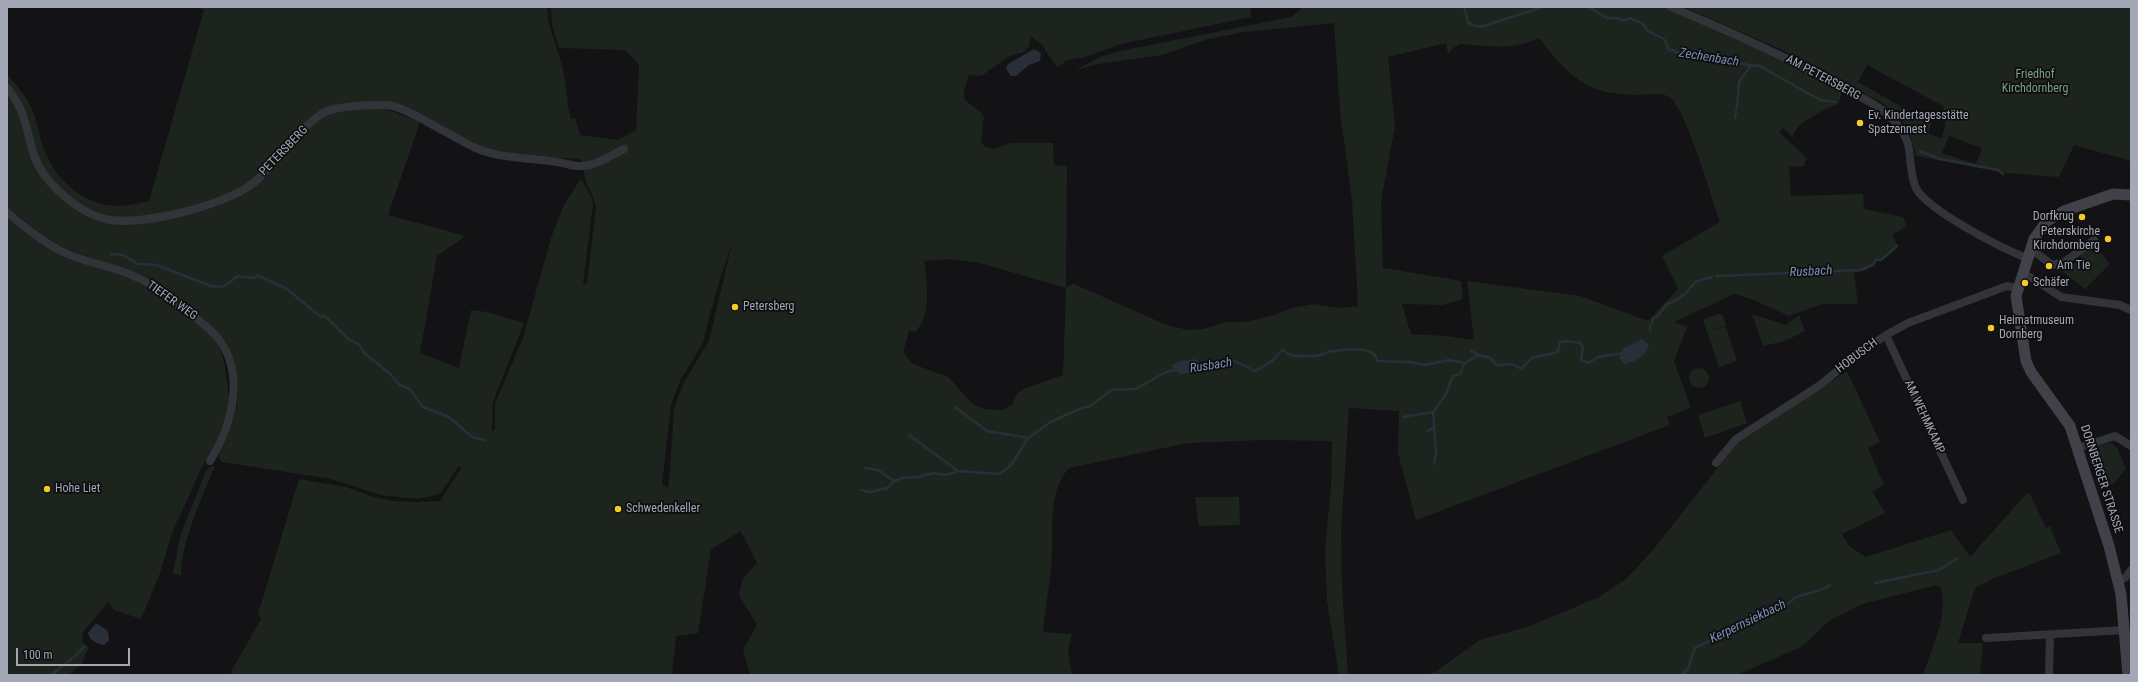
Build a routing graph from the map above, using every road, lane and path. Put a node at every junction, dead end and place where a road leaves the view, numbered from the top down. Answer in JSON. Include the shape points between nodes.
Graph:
{"nodes":[{"id":1,"x":1671,"y":7,"type":"edge"},
{"id":2,"x":7,"y":88,"type":"edge"},
{"id":3,"x":624,"y":149,"type":"dead end"},
{"id":4,"x":2131,"y":195,"type":"edge"},
{"id":5,"x":7,"y":212,"type":"edge"},
{"id":6,"x":2094,"y":240,"type":"dead end"},
{"id":7,"x":2029,"y":253,"type":"junction"},
{"id":8,"x":2022,"y":274,"type":"junction"},
{"id":9,"x":2018,"y":288,"type":"junction"},
{"id":10,"x":2131,"y":310,"type":"edge"},
{"id":11,"x":1886,"y":335,"type":"junction"},
{"id":12,"x":2131,"y":446,"type":"edge"},
{"id":13,"x":2078,"y":448,"type":"junction"},
{"id":14,"x":210,"y":461,"type":"dead end"},
{"id":15,"x":1716,"y":463,"type":"dead end"},
{"id":16,"x":1963,"y":500,"type":"dead end"},
{"id":17,"x":2131,"y":570,"type":"edge"},
{"id":18,"x":2119,"y":581,"type":"junction"},
{"id":19,"x":2125,"y":630,"type":"junction"},
{"id":20,"x":2050,"y":635,"type":"junction"},
{"id":21,"x":1986,"y":638,"type":"dead end"},
{"id":22,"x":2049,"y":675,"type":"edge"},
{"id":23,"x":2128,"y":675,"type":"edge"}],
"edges":[{"from":1,"to":7,"type":"street","name":"AM PETERSBERG","via":[[1790,59],[1882,110],[1905,137],[1916,188],[1925,200],[1997,244]]},
{"from":2,"to":3,"type":"street","name":"PETERSBERG","via":[[18,104],[32,155],[46,177],[65,197],[84,210],[116,221],[189,210],[236,195],[253,183],[313,121],[325,112],[337,109],[388,105],[412,114],[483,151],[527,160],[580,166]]},
{"from":4,"to":7,"type":"street","name":"DORNBERGER STRASSE","via":[[2113,194],[2064,211],[2037,232]]},
{"from":5,"to":14,"type":"street","name":"TIEFER WEG","via":[[62,252],[139,278],[202,322],[217,337],[230,367],[234,387],[233,405],[223,436]]},
{"from":6,"to":7,"type":"street","via":[[2066,261],[2052,265]]},
{"from":7,"to":8,"type":"street","name":"DORNBERGER STRASSE"},
{"from":8,"to":9,"type":"street","name":"DORNBERGER STRASSE"},
{"from":8,"to":10,"type":"street","via":[[2061,297],[2120,305]]},
{"from":9,"to":11,"type":"street","name":"HOBUSCH","via":[[2007,286],[1908,323]]},
{"from":9,"to":13,"type":"street","name":"DORNBERGER STRASSE","via":[[2016,304],[2026,361],[2031,372],[2067,419]]},
{"from":11,"to":15,"type":"street","name":"HOBUSCH","via":[[1820,385],[1736,439]]},
{"from":11,"to":16,"type":"street","name":"AM WEHMKAMP"},
{"from":12,"to":13,"type":"street","via":[[2115,436]]},
{"from":13,"to":18,"type":"street","name":"DORNBERGER STRASSE"},
{"from":17,"to":18,"type":"street"},
{"from":18,"to":19,"type":"street","name":"DORNBERGER STRASSE"},
{"from":19,"to":20,"type":"street"},
{"from":19,"to":23,"type":"street","name":"DORNBERGER STRASSE"},
{"from":20,"to":21,"type":"street"},
{"from":20,"to":22,"type":"street"}]}
